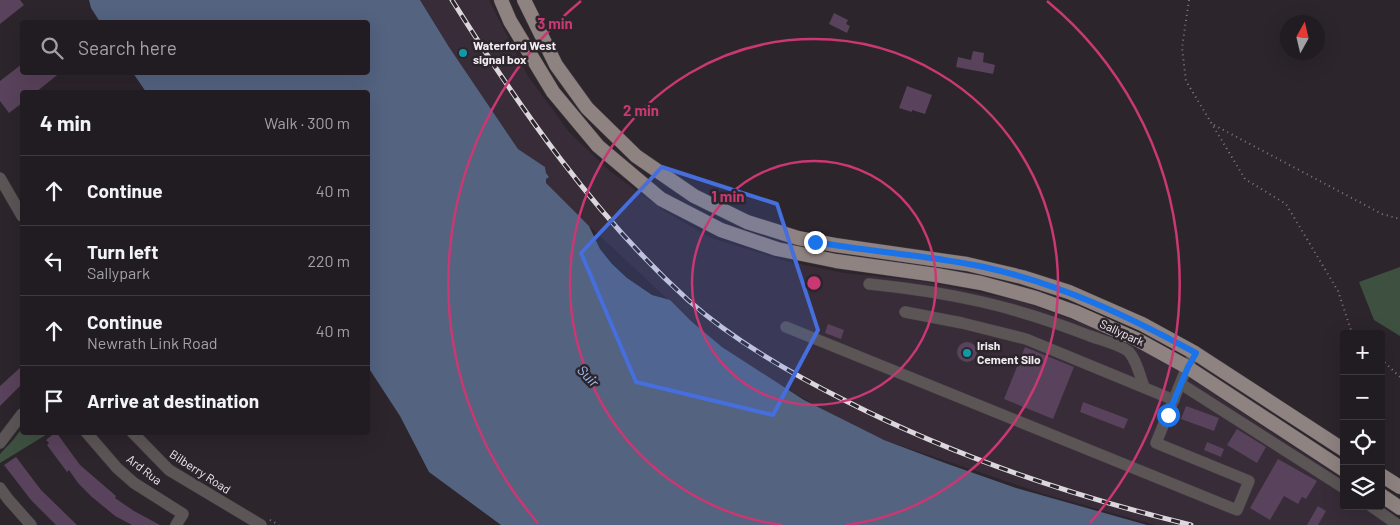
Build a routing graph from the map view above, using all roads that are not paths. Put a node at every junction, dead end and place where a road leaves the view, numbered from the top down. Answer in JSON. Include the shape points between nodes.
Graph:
{"nodes":[{"id":1,"x":501,"y":0,"type":"edge"},
{"id":2,"x":524,"y":0,"type":"edge"},
{"id":3,"x":0,"y":178,"type":"edge"},
{"id":4,"x":20,"y":213,"type":"edge"},
{"id":5,"x":868,"y":284,"type":"dead end"},
{"id":6,"x":905,"y":312,"type":"dead end"},
{"id":7,"x":786,"y":327,"type":"dead end"},
{"id":8,"x":1196,"y":353,"type":"junction"},
{"id":9,"x":1188,"y":367,"type":"junction"},
{"id":10,"x":1181,"y":384,"type":"junction"},
{"id":11,"x":1144,"y":387,"type":"junction"},
{"id":12,"x":1174,"y":400,"type":"junction"},
{"id":13,"x":20,"y":417,"type":"edge"},
{"id":14,"x":89,"y":435,"type":"edge"},
{"id":15,"x":135,"y":435,"type":"edge"},
{"id":16,"x":0,"y":443,"type":"edge"},
{"id":17,"x":1340,"y":447,"type":"edge"},
{"id":18,"x":1340,"y":467,"type":"edge"},
{"id":19,"x":1385,"y":478,"type":"edge"},
{"id":20,"x":1340,"y":485,"type":"edge"},
{"id":21,"x":0,"y":488,"type":"edge"},
{"id":22,"x":1400,"y":488,"type":"edge"},
{"id":23,"x":1385,"y":498,"type":"edge"},
{"id":24,"x":1400,"y":508,"type":"edge"},
{"id":25,"x":1375,"y":510,"type":"edge"},
{"id":26,"x":1390,"y":523,"type":"edge"},
{"id":27,"x":32,"y":525,"type":"edge"},
{"id":28,"x":176,"y":525,"type":"edge"},
{"id":29,"x":261,"y":525,"type":"edge"}],
"edges":[{"from":1,"to":9,"type":"main road","name":"Sallypark","via":[[510,22],[553,92],[598,146],[661,199],[721,230],[762,245],[816,258],[961,279],[1036,298],[1106,325]]},
{"from":2,"to":8,"type":"main road","name":"Sallypark","via":[[556,66],[587,108],[636,156],[694,196],[747,222],[798,238],[967,264],[1037,281],[1085,298]]},
{"from":3,"to":4,"type":"street"},
{"from":5,"to":11,"type":"street","via":[[961,296],[1067,326],[1127,350]]},
{"from":6,"to":11,"type":"street","via":[[1010,334]]},
{"from":7,"to":12,"type":"street","via":[[1237,510],[1249,481],[1156,443]]},
{"from":8,"to":9,"type":"street"},
{"from":8,"to":17,"type":"main road","name":"Sallypark"},
{"from":9,"to":10,"type":"street"},
{"from":9,"to":18,"type":"main road","name":"Sallypark"},
{"from":10,"to":12,"type":"street"},
{"from":10,"to":20,"type":"street"},
{"from":11,"to":12,"type":"street"},
{"from":13,"to":16,"type":"street"},
{"from":14,"to":28,"type":"street","name":"Ard Rua","via":[[134,483],[182,514]]},
{"from":15,"to":29,"type":"street","name":"Bilberry Road","via":[[169,470]]},
{"from":19,"to":22,"type":"main road"},
{"from":21,"to":27,"type":"street"},
{"from":23,"to":24,"type":"main road"},
{"from":25,"to":26,"type":"street"}]}
